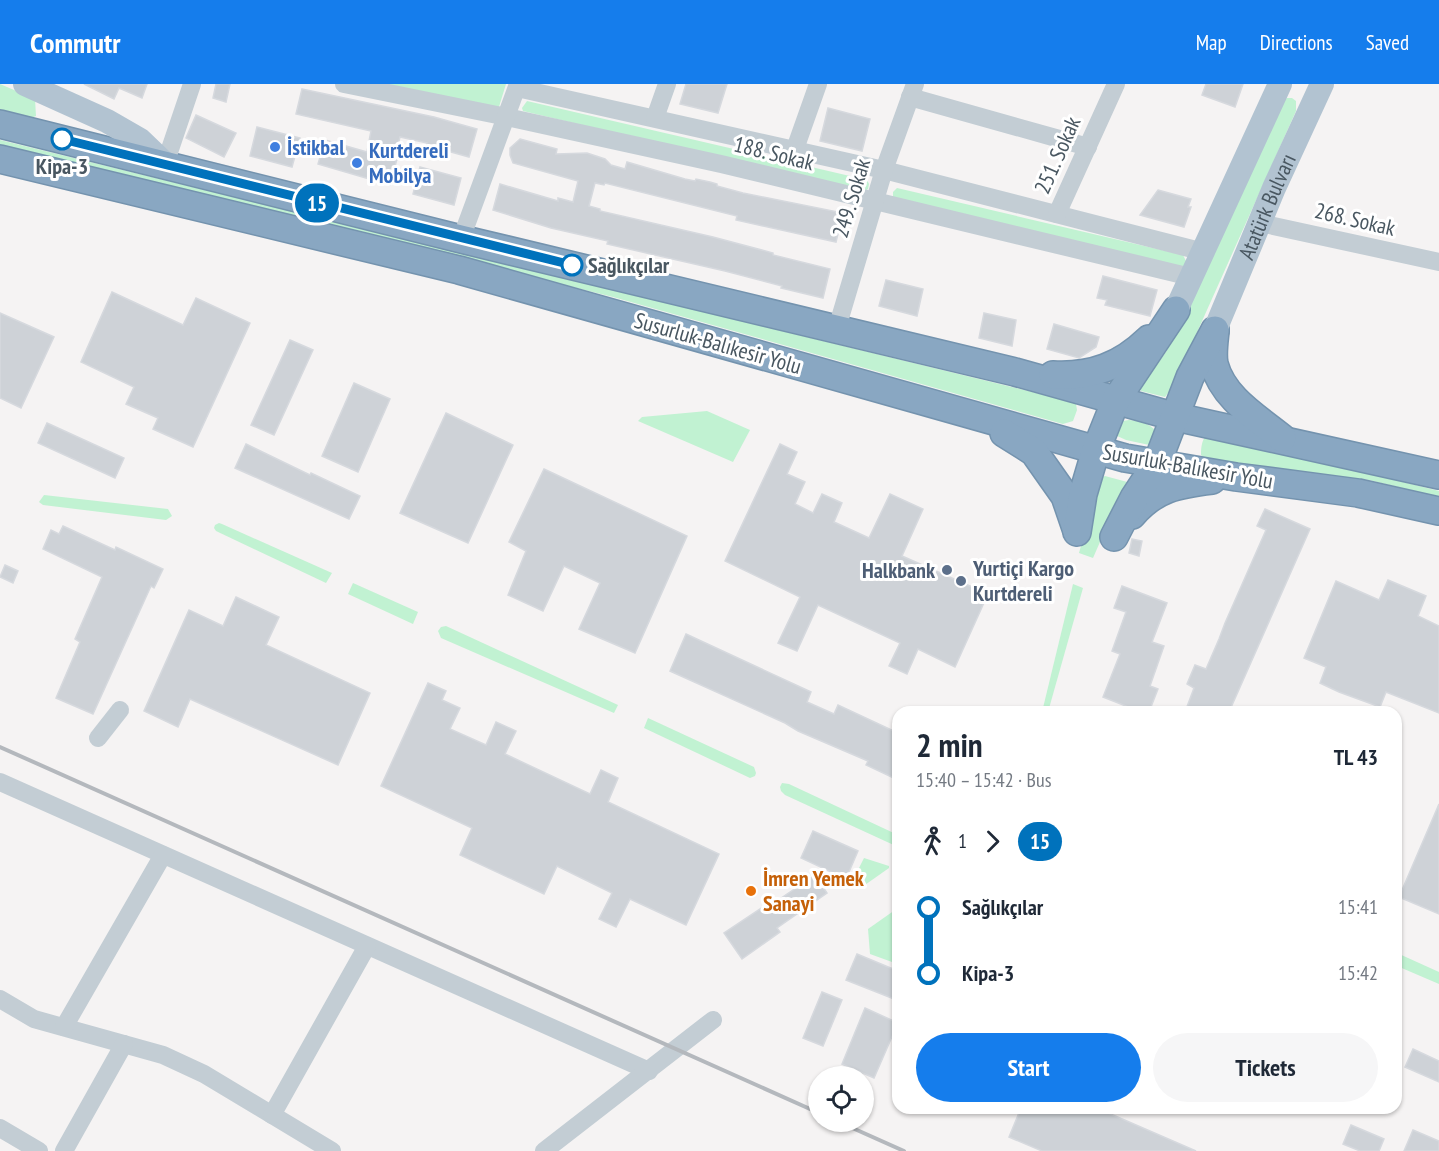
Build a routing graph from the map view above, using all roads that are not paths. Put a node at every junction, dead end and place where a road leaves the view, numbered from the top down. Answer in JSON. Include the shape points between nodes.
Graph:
{"nodes":[{"id":1,"x":25,"y":84,"type":"edge"},
{"id":2,"x":192,"y":84,"type":"edge"},
{"id":3,"x":667,"y":84,"type":"edge"},
{"id":4,"x":818,"y":84,"type":"edge"},
{"id":5,"x":1116,"y":84,"type":"edge"},
{"id":6,"x":1280,"y":84,"type":"edge"},
{"id":7,"x":1322,"y":84,"type":"edge"},
{"id":8,"x":355,"y":85,"type":"edge"},
{"id":9,"x":518,"y":86,"type":"edge"},
{"id":10,"x":913,"y":90,"type":"edge"},
{"id":11,"x":507,"y":117,"type":"junction"},
{"id":12,"x":655,"y":118,"type":"junction"},
{"id":13,"x":0,"y":124,"type":"edge"},
{"id":14,"x":1088,"y":147,"type":"junction"},
{"id":15,"x":795,"y":149,"type":"junction"},
{"id":16,"x":0,"y":159,"type":"edge"},
{"id":17,"x":165,"y":164,"type":"junction"},
{"id":18,"x":884,"y":170,"type":"junction"},
{"id":19,"x":875,"y":202,"type":"junction"},
{"id":20,"x":1057,"y":214,"type":"junction"},
{"id":21,"x":1260,"y":223,"type":"junction"},
{"id":22,"x":461,"y":239,"type":"junction"},
{"id":23,"x":1204,"y":252,"type":"junction"},
{"id":24,"x":1439,"y":262,"type":"edge"},
{"id":25,"x":1191,"y":277,"type":"junction"},
{"id":26,"x":1176,"y":310,"type":"junction"},
{"id":27,"x":837,"y":328,"type":"junction"},
{"id":28,"x":1215,"y":330,"type":"junction"},
{"id":29,"x":1015,"y":372,"type":"junction"},
{"id":30,"x":1116,"y":400,"type":"junction"},
{"id":31,"x":978,"y":416,"type":"junction"},
{"id":32,"x":1176,"y":417,"type":"junction"},
{"id":33,"x":1288,"y":442,"type":"junction"},
{"id":34,"x":1096,"y":450,"type":"junction"},
{"id":35,"x":1157,"y":464,"type":"junction"},
{"id":36,"x":1439,"y":475,"type":"edge"},
{"id":37,"x":1236,"y":477,"type":"junction"},
{"id":38,"x":1439,"y":511,"type":"edge"},
{"id":39,"x":120,"y":710,"type":"dead end"},
{"id":40,"x":98,"y":738,"type":"dead end"},
{"id":41,"x":0,"y":782,"type":"edge"},
{"id":42,"x":163,"y":855,"type":"junction"},
{"id":43,"x":367,"y":946,"type":"junction"},
{"id":44,"x":0,"y":999,"type":"edge"},
{"id":45,"x":713,"y":1020,"type":"dead end"},
{"id":46,"x":64,"y":1027,"type":"junction"},
{"id":47,"x":124,"y":1044,"type":"junction"},
{"id":48,"x":649,"y":1071,"type":"junction"},
{"id":49,"x":272,"y":1115,"type":"junction"},
{"id":50,"x":0,"y":1128,"type":"edge"},
{"id":51,"x":39,"y":1151,"type":"edge"},
{"id":52,"x":64,"y":1151,"type":"edge"},
{"id":53,"x":332,"y":1151,"type":"edge"},
{"id":54,"x":544,"y":1151,"type":"edge"}],
"edges":[{"from":1,"to":17,"type":"main road","via":[[107,121],[140,140]]},
{"from":2,"to":17,"type":"street"},
{"from":3,"to":12,"type":"street"},
{"from":4,"to":15,"type":"street"},
{"from":5,"to":14,"type":"street","name":"251. Sokak"},
{"from":6,"to":23,"type":"main road","name":"Atatürk Bulvarı"},
{"from":7,"to":21,"type":"main road","name":"Atatürk Bulvarı"},
{"from":8,"to":11,"type":"street","name":"188. Sokak"},
{"from":9,"to":11,"type":"street"},
{"from":9,"to":12,"type":"street","name":"188. Sokak"},
{"from":10,"to":14,"type":"street"},
{"from":10,"to":18,"type":"street","name":"249. Sokak"},
{"from":11,"to":19,"type":"street","name":"188. Sokak"},
{"from":11,"to":22,"type":"street"},
{"from":12,"to":15,"type":"street","name":"188. Sokak"},
{"from":13,"to":17,"type":"highway","name":"Susurluk-Balıkesir Yolu"},
{"from":14,"to":20,"type":"street","name":"251. Sokak"},
{"from":15,"to":18,"type":"street","name":"188. Sokak"},
{"from":16,"to":31,"type":"highway","name":"Susurluk-Balıkesir Yolu","via":[[459,270]]},
{"from":17,"to":22,"type":"highway","name":"Susurluk-Balıkesir Yolu"},
{"from":18,"to":19,"type":"street","name":"249. Sokak"},
{"from":18,"to":20,"type":"street","name":"188. Sokak"},
{"from":19,"to":25,"type":"street","name":"188. Sokak"},
{"from":19,"to":27,"type":"street","name":"249. Sokak"},
{"from":20,"to":23,"type":"street","name":"188. Sokak"},
{"from":21,"to":24,"type":"street","name":"268. Sokak"},
{"from":21,"to":28,"type":"main road","name":"Atatürk Bulvarı"},
{"from":22,"to":27,"type":"highway","name":"Susurluk-Balıkesir Yolu"},
{"from":23,"to":25,"type":"main road","name":"Atatürk Bulvarı"},
{"from":25,"to":26,"type":"main road","name":"Atatürk Bulvarı"},
{"from":26,"to":29,"type":"highway","via":[[1143,345],[1096,372]]},
{"from":26,"to":30,"type":"highway"},
{"from":27,"to":29,"type":"highway","name":"Susurluk-Balıkesir Yolu"},
{"from":28,"to":32,"type":"highway","via":[[1190,377]]},
{"from":28,"to":33,"type":"highway","via":[[1213,362],[1221,382],[1234,400]]},
{"from":29,"to":30,"type":"highway","name":"Susurluk-Balıkesir Yolu"},
{"from":30,"to":32,"type":"highway","name":"Susurluk-Balıkesir Yolu"},
{"from":30,"to":34,"type":"highway"},
{"from":31,"to":34,"type":"highway","name":"Susurluk-Balıkesir Yolu"},
{"from":31,"to":34,"type":"highway","via":[[1034,452],[1065,496],[1077,532]]},
{"from":32,"to":33,"type":"highway","name":"Susurluk-Balıkesir Yolu"},
{"from":32,"to":35,"type":"highway"},
{"from":33,"to":36,"type":"highway","name":"Susurluk-Balıkesir Yolu"},
{"from":34,"to":35,"type":"highway","name":"Susurluk-Balıkesir Yolu"},
{"from":35,"to":37,"type":"highway","name":"Susurluk-Balıkesir Yolu"},
{"from":35,"to":37,"type":"highway","via":[[1114,537],[1152,496],[1180,484]]},
{"from":37,"to":38,"type":"highway","name":"Susurluk-Balıkesir Yolu","via":[[1358,493]]},
{"from":39,"to":40,"type":"street"},
{"from":41,"to":42,"type":"street"},
{"from":42,"to":43,"type":"street"},
{"from":42,"to":46,"type":"street"},
{"from":43,"to":48,"type":"street"},
{"from":43,"to":49,"type":"street"},
{"from":44,"to":46,"type":"street","via":[[34,1019]]},
{"from":45,"to":48,"type":"street"},
{"from":46,"to":47,"type":"street"},
{"from":47,"to":49,"type":"street","via":[[163,1055],[204,1074]]},
{"from":47,"to":52,"type":"street"},
{"from":48,"to":54,"type":"street"},
{"from":49,"to":53,"type":"street"},
{"from":50,"to":51,"type":"street"}]}
